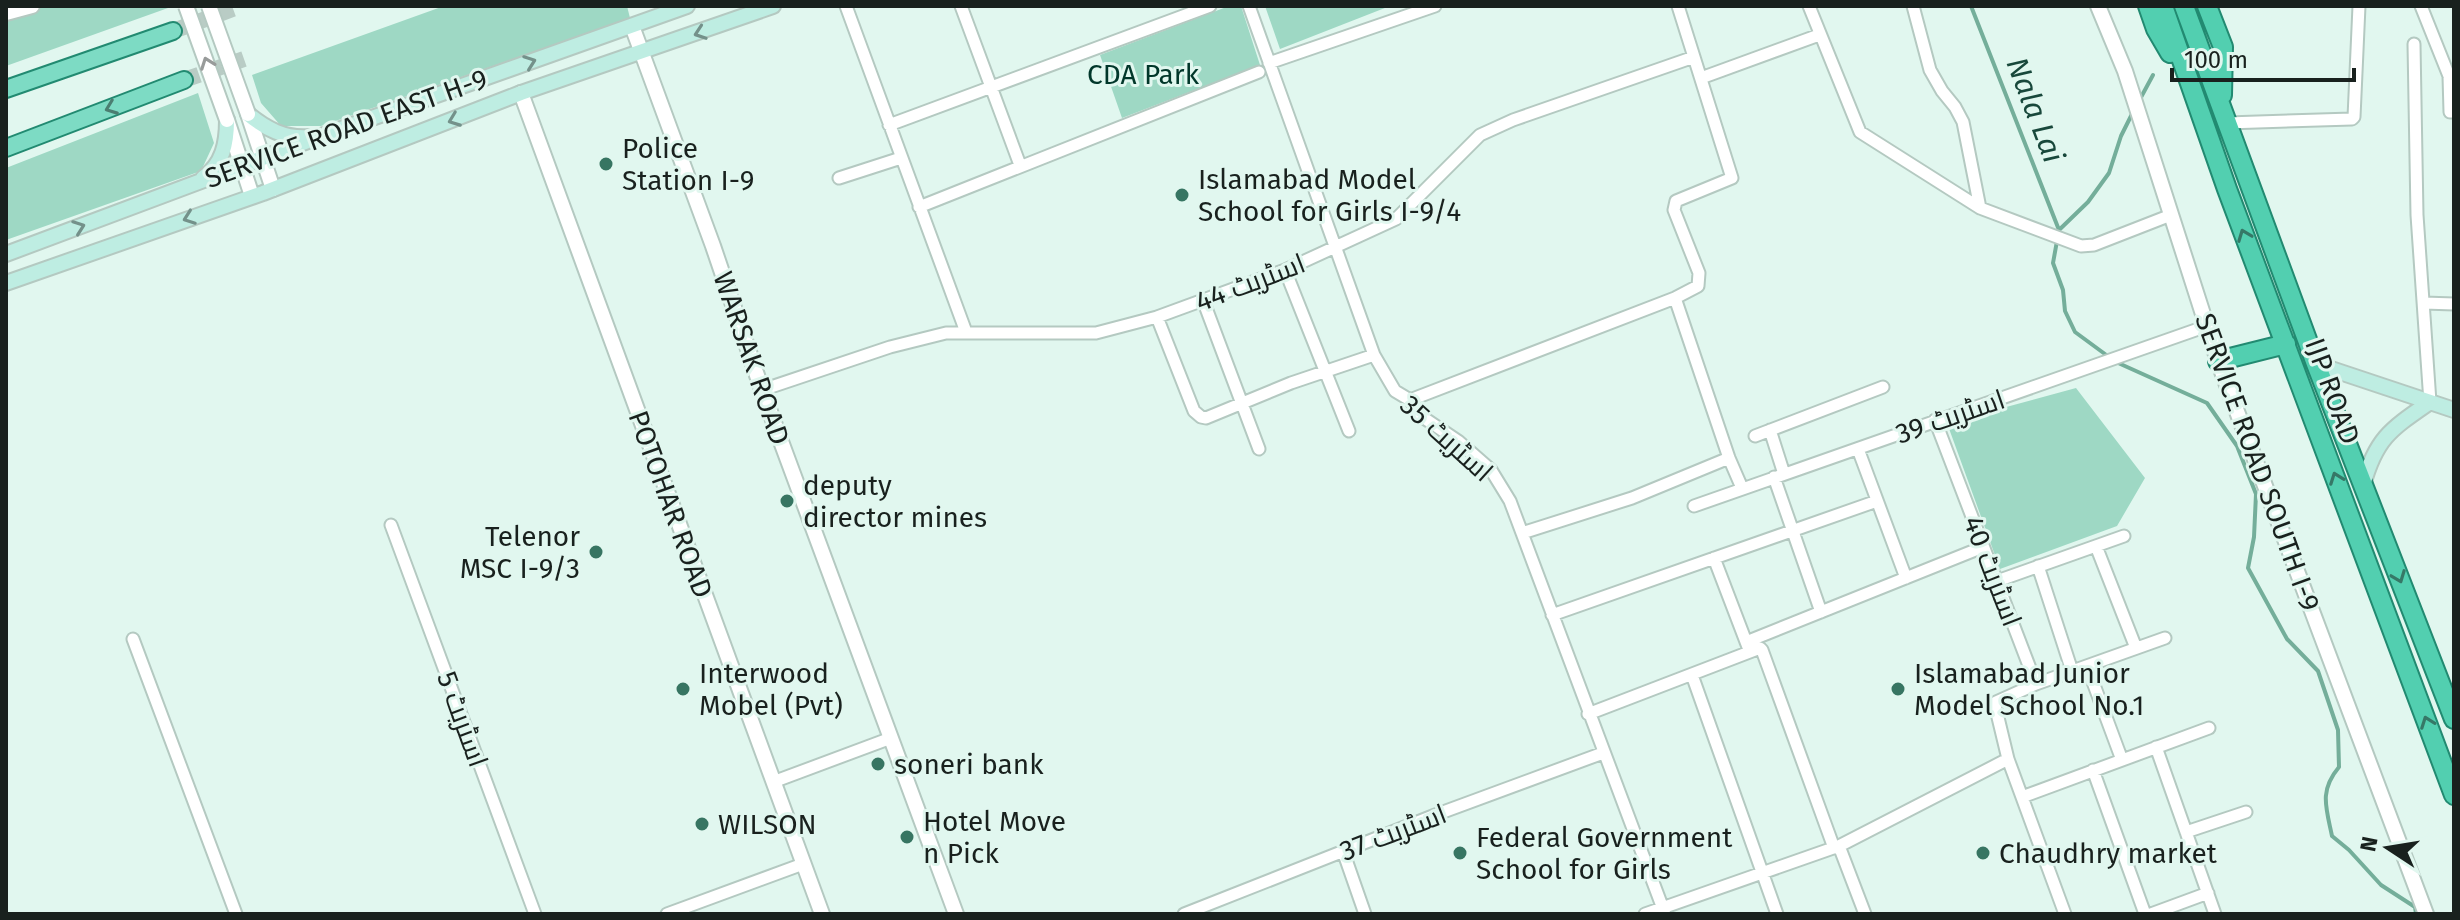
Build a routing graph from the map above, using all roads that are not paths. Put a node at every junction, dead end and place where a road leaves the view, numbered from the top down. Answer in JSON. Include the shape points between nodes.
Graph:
{"nodes":[{"id":1,"x":32,"y":6,"type":"edge"},
{"id":2,"x":186,"y":6,"type":"edge"},
{"id":3,"x":209,"y":6,"type":"edge"},
{"id":4,"x":687,"y":6,"type":"edge"},
{"id":5,"x":773,"y":6,"type":"edge"},
{"id":6,"x":846,"y":6,"type":"edge"},
{"id":7,"x":961,"y":6,"type":"edge"},
{"id":8,"x":1210,"y":6,"type":"edge"},
{"id":9,"x":1249,"y":6,"type":"edge"},
{"id":10,"x":1435,"y":6,"type":"edge"},
{"id":11,"x":1678,"y":6,"type":"edge"},
{"id":12,"x":1809,"y":6,"type":"edge"},
{"id":13,"x":1913,"y":6,"type":"edge"},
{"id":14,"x":2098,"y":6,"type":"edge"},
{"id":15,"x":2148,"y":6,"type":"edge"},
{"id":16,"x":2163,"y":6,"type":"edge"},
{"id":17,"x":2184,"y":6,"type":"edge"},
{"id":18,"x":2207,"y":6,"type":"edge"},
{"id":19,"x":2359,"y":6,"type":"edge"},
{"id":20,"x":2421,"y":6,"type":"edge"},
{"id":21,"x":6,"y":13,"type":"edge"},
{"id":22,"x":632,"y":26,"type":"junction"},
{"id":23,"x":173,"y":31,"type":"tunnel mouth"},
{"id":24,"x":1819,"y":35,"type":"junction"},
{"id":25,"x":2414,"y":44,"type":"dead end"},
{"id":26,"x":641,"y":53,"type":"junction"},
{"id":27,"x":1694,"y":57,"type":"junction"},
{"id":28,"x":1269,"y":63,"type":"junction"},
{"id":29,"x":1259,"y":72,"type":"dead end"},
{"id":30,"x":1701,"y":78,"type":"junction"},
{"id":31,"x":184,"y":80,"type":"tunnel mouth"},
{"id":32,"x":990,"y":86,"type":"junction"},
{"id":33,"x":6,"y":89,"type":"edge"},
{"id":34,"x":521,"y":93,"type":"junction"},
{"id":35,"x":2193,"y":94,"type":"junction"},
{"id":36,"x":2454,"y":112,"type":"edge"},
{"id":37,"x":248,"y":114,"type":"junction"},
{"id":38,"x":2224,"y":115,"type":"junction"},
{"id":39,"x":227,"y":120,"type":"junction"},
{"id":40,"x":889,"y":125,"type":"junction"},
{"id":41,"x":324,"y":135,"type":"junction"},
{"id":42,"x":6,"y":148,"type":"edge"},
{"id":43,"x":263,"y":158,"type":"junction"},
{"id":44,"x":901,"y":158,"type":"junction"},
{"id":45,"x":243,"y":165,"type":"junction"},
{"id":46,"x":1020,"y":165,"type":"junction"},
{"id":47,"x":839,"y":178,"type":"dead end"},
{"id":48,"x":192,"y":184,"type":"junction"},
{"id":49,"x":263,"y":192,"type":"junction"},
{"id":50,"x":919,"y":207,"type":"junction"},
{"id":51,"x":1980,"y":208,"type":"junction"},
{"id":52,"x":2171,"y":215,"type":"junction"},
{"id":53,"x":1337,"y":248,"type":"junction"},
{"id":54,"x":6,"y":254,"type":"edge"},
{"id":55,"x":1285,"y":270,"type":"junction"},
{"id":56,"x":6,"y":283,"type":"edge"},
{"id":57,"x":1675,"y":298,"type":"junction"},
{"id":58,"x":1203,"y":300,"type":"junction"},
{"id":59,"x":2424,"y":303,"type":"junction"},
{"id":60,"x":2454,"y":304,"type":"edge"},
{"id":61,"x":1157,"y":317,"type":"junction"},
{"id":62,"x":2207,"y":326,"type":"junction"},
{"id":63,"x":966,"y":332,"type":"junction"},
{"id":64,"x":2286,"y":344,"type":"junction"},
{"id":65,"x":1374,"y":355,"type":"junction"},
{"id":66,"x":2218,"y":361,"type":"junction"},
{"id":67,"x":2316,"y":364,"type":"junction"},
{"id":68,"x":1324,"y":371,"type":"junction"},
{"id":69,"x":1883,"y":387,"type":"dead end"},
{"id":70,"x":762,"y":390,"type":"junction"},
{"id":71,"x":1410,"y":400,"type":"junction"},
{"id":72,"x":2430,"y":402,"type":"junction"},
{"id":73,"x":1243,"y":403,"type":"junction"},
{"id":74,"x":2454,"y":410,"type":"edge"},
{"id":75,"x":1935,"y":420,"type":"junction"},
{"id":76,"x":1770,"y":430,"type":"junction"},
{"id":77,"x":1349,"y":431,"type":"dead end"},
{"id":78,"x":1755,"y":436,"type":"dead end"},
{"id":79,"x":1259,"y":449,"type":"dead end"},
{"id":80,"x":1858,"y":449,"type":"junction"},
{"id":81,"x":1729,"y":458,"type":"junction"},
{"id":82,"x":1779,"y":475,"type":"junction"},
{"id":83,"x":2363,"y":485,"type":"junction"},
{"id":84,"x":1742,"y":488,"type":"junction"},
{"id":85,"x":1877,"y":501,"type":"junction"},
{"id":86,"x":1694,"y":506,"type":"dead end"},
{"id":87,"x":391,"y":525,"type":"dead end"},
{"id":88,"x":1792,"y":530,"type":"junction"},
{"id":89,"x":1522,"y":533,"type":"junction"},
{"id":90,"x":2124,"y":536,"type":"dead end"},
{"id":91,"x":2096,"y":546,"type":"junction"},
{"id":92,"x":1983,"y":547,"type":"junction"},
{"id":93,"x":1714,"y":558,"type":"junction"},
{"id":94,"x":2038,"y":566,"type":"junction"},
{"id":95,"x":1906,"y":578,"type":"junction"},
{"id":96,"x":1997,"y":581,"type":"junction"},
{"id":97,"x":1821,"y":612,"type":"junction"},
{"id":98,"x":1552,"y":615,"type":"junction"},
{"id":99,"x":2165,"y":638,"type":"dead end"},
{"id":100,"x":133,"y":639,"type":"dead end"},
{"id":101,"x":1748,"y":646,"type":"junction"},
{"id":102,"x":2136,"y":648,"type":"junction"},
{"id":103,"x":2087,"y":666,"type":"junction"},
{"id":104,"x":2072,"y":671,"type":"junction"},
{"id":105,"x":1692,"y":675,"type":"junction"},
{"id":106,"x":2447,"y":683,"type":"edge"},
{"id":107,"x":2036,"y":684,"type":"junction"},
{"id":108,"x":1588,"y":714,"type":"junction"},
{"id":109,"x":2454,"y":719,"type":"edge"},
{"id":110,"x":2209,"y":728,"type":"dead end"},
{"id":111,"x":891,"y":738,"type":"junction"},
{"id":112,"x":2156,"y":747,"type":"junction"},
{"id":113,"x":1603,"y":753,"type":"junction"},
{"id":114,"x":2008,"y":759,"type":"junction"},
{"id":115,"x":2122,"y":760,"type":"junction"},
{"id":116,"x":2093,"y":770,"type":"junction"},
{"id":117,"x":773,"y":782,"type":"junction"},
{"id":118,"x":2454,"y":795,"type":"edge"},
{"id":119,"x":2022,"y":797,"type":"junction"},
{"id":120,"x":2246,"y":812,"type":"dead end"},
{"id":121,"x":2186,"y":832,"type":"junction"},
{"id":122,"x":1837,"y":847,"type":"junction"},
{"id":123,"x":1343,"y":851,"type":"junction"},
{"id":124,"x":803,"y":864,"type":"junction"},
{"id":125,"x":1763,"y":873,"type":"junction"},
{"id":126,"x":2208,"y":893,"type":"junction"},
{"id":127,"x":1664,"y":911,"type":"edge"},
{"id":128,"x":236,"y":914,"type":"edge"},
{"id":129,"x":535,"y":914,"type":"edge"},
{"id":130,"x":667,"y":914,"type":"edge"},
{"id":131,"x":822,"y":914,"type":"edge"},
{"id":132,"x":956,"y":914,"type":"edge"},
{"id":133,"x":1184,"y":914,"type":"edge"},
{"id":134,"x":1365,"y":914,"type":"edge"},
{"id":135,"x":1645,"y":914,"type":"edge"},
{"id":136,"x":1777,"y":914,"type":"edge"},
{"id":137,"x":1865,"y":914,"type":"edge"},
{"id":138,"x":2065,"y":914,"type":"edge"},
{"id":139,"x":2148,"y":914,"type":"edge"},
{"id":140,"x":2215,"y":914,"type":"edge"},
{"id":141,"x":2426,"y":914,"type":"edge"}],
"edges":[{"from":1,"to":21,"type":"street"},
{"from":39,"to":2,"type":"street","one_way":true,"bridge":true},
{"from":3,"to":37,"type":"street","bridge":true},
{"from":4,"to":22,"type":"main road","name":"SERVICE ROAD EAST H-9"},
{"from":5,"to":26,"type":"main road","name":"SERVICE ROAD EAST H-9","one_way":true},
{"from":6,"to":40,"type":"street"},
{"from":7,"to":32,"type":"street"},
{"from":8,"to":32,"type":"street"},
{"from":9,"to":28,"type":"street","name":"اسٹریٹ 35"},
{"from":10,"to":28,"type":"street"},
{"from":11,"to":27,"type":"street"},
{"from":12,"to":24,"type":"street"},
{"from":13,"to":51,"type":"street","via":[[1930,70],[1963,122]]},
{"from":14,"to":52,"type":"street","name":"SERVICE ROAD SOUTH I-9","via":[[2125,71]]},
{"from":15,"to":35,"type":"highway"},
{"from":16,"to":35,"type":"highway","name":"IJP ROAD"},
{"from":17,"to":38,"type":"highway","name":"IJP ROAD"},
{"from":18,"to":38,"type":"highway","via":[[2223,47]]},
{"from":19,"to":38,"type":"street","via":[[2352,119]]},
{"from":20,"to":36,"type":"street","via":[[2449,76]]},
{"from":22,"to":26,"type":"street","name":"WARSAK ROAD"},
{"from":41,"to":22,"type":"main road","name":"SERVICE ROAD EAST H-9","one_way":true},
{"from":23,"to":33,"type":"main road"},
{"from":24,"to":30,"type":"street"},
{"from":24,"to":51,"type":"street","via":[[1860,132]]},
{"from":25,"to":59,"type":"street"},
{"from":26,"to":34,"type":"main road","name":"SERVICE ROAD EAST H-9"},
{"from":26,"to":70,"type":"street","name":"WARSAK ROAD"},
{"from":27,"to":30,"type":"street"},
{"from":27,"to":53,"type":"street","name":"اسٹریٹ 44","via":[[1480,135],[1396,219]]},
{"from":28,"to":53,"type":"street","name":"اسٹریٹ 35"},
{"from":29,"to":46,"type":"street"},
{"from":30,"to":57,"type":"street","via":[[1732,178],[1676,201],[1674,210],[1700,279],[1698,286]]},
{"from":31,"to":42,"type":"main road","one_way":true},
{"from":32,"to":40,"type":"street"},
{"from":32,"to":46,"type":"street"},
{"from":34,"to":49,"type":"main road","name":"SERVICE ROAD EAST H-9","one_way":true},
{"from":34,"to":117,"type":"street","name":"POTOHAR ROAD"},
{"from":64,"to":35,"type":"highway","name":"IJP ROAD","one_way":true},
{"from":37,"to":41,"type":"main road","via":[[283,135]]},
{"from":37,"to":43,"type":"street"},
{"from":38,"to":67,"type":"highway","name":"IJP ROAD"},
{"from":39,"to":45,"type":"street"},
{"from":39,"to":48,"type":"main road","via":[[221,158]]},
{"from":40,"to":44,"type":"street"},
{"from":41,"to":43,"type":"main road","name":"SERVICE ROAD EAST H-9"},
{"from":43,"to":45,"type":"main road","name":"SERVICE ROAD EAST H-9"},
{"from":43,"to":49,"type":"street"},
{"from":44,"to":47,"type":"street"},
{"from":44,"to":50,"type":"street"},
{"from":45,"to":48,"type":"main road","name":"SERVICE ROAD EAST H-9"},
{"from":45,"to":49,"type":"street"},
{"from":46,"to":50,"type":"street"},
{"from":54,"to":48,"type":"main road","name":"SERVICE ROAD EAST H-9","one_way":true},
{"from":49,"to":56,"type":"main road","name":"SERVICE ROAD EAST H-9","one_way":true},
{"from":50,"to":63,"type":"street"},
{"from":51,"to":52,"type":"street","via":[[2081,246]]},
{"from":52,"to":62,"type":"street","name":"SERVICE ROAD SOUTH I-9"},
{"from":53,"to":55,"type":"street","name":"اسٹریٹ 44"},
{"from":53,"to":65,"type":"street","name":"اسٹریٹ 35"},
{"from":55,"to":58,"type":"street","name":"اسٹریٹ 44"},
{"from":55,"to":68,"type":"street"},
{"from":57,"to":71,"type":"street"},
{"from":57,"to":81,"type":"street"},
{"from":58,"to":61,"type":"street","name":"اسٹریٹ 44"},
{"from":58,"to":73,"type":"street"},
{"from":59,"to":60,"type":"street"},
{"from":59,"to":72,"type":"street"},
{"from":61,"to":63,"type":"street","name":"اسٹریٹ 44","via":[[1096,333]]},
{"from":61,"to":73,"type":"street","via":[[1197,415],[1206,418]]},
{"from":62,"to":66,"type":"street","name":"SERVICE ROAD SOUTH I-9"},
{"from":62,"to":75,"type":"street","name":"اسٹریٹ 39"},
{"from":63,"to":70,"type":"street","name":"اسٹریٹ 44","via":[[890,347]]},
{"from":64,"to":66,"type":"highway"},
{"from":118,"to":64,"type":"highway","name":"IJP ROAD","one_way":true},
{"from":65,"to":68,"type":"street"},
{"from":65,"to":71,"type":"street","name":"اسٹریٹ 35","via":[[1395,391]]},
{"from":66,"to":141,"type":"street","name":"SERVICE ROAD SOUTH I-9"},
{"from":67,"to":72,"type":"main road"},
{"from":67,"to":83,"type":"highway","name":"IJP ROAD"},
{"from":68,"to":73,"type":"street"},
{"from":68,"to":77,"type":"street"},
{"from":69,"to":76,"type":"street"},
{"from":70,"to":111,"type":"street","name":"WARSAK ROAD"},
{"from":71,"to":89,"type":"street","name":"اسٹریٹ 35","via":[[1421,416],[1491,470]]},
{"from":72,"to":74,"type":"main road"},
{"from":72,"to":83,"type":"main road","via":[[2384,437],[2370,459]]},
{"from":73,"to":79,"type":"street"},
{"from":75,"to":80,"type":"street","name":"اسٹریٹ 39"},
{"from":75,"to":92,"type":"street","name":"اسٹریٹ 40"},
{"from":76,"to":78,"type":"street"},
{"from":76,"to":82,"type":"street"},
{"from":80,"to":82,"type":"street","name":"اسٹریٹ 39"},
{"from":80,"to":85,"type":"street"},
{"from":81,"to":84,"type":"street"},
{"from":81,"to":89,"type":"street","via":[[1632,498]]},
{"from":82,"to":84,"type":"street","name":"اسٹریٹ 39"},
{"from":82,"to":88,"type":"street"},
{"from":83,"to":106,"type":"highway","name":"IJP ROAD","one_way":true},
{"from":84,"to":86,"type":"street","name":"اسٹریٹ 39"},
{"from":85,"to":88,"type":"street"},
{"from":85,"to":95,"type":"street"},
{"from":87,"to":129,"type":"street","name":"اسٹریٹ 5"},
{"from":88,"to":93,"type":"street"},
{"from":88,"to":97,"type":"street"},
{"from":89,"to":98,"type":"street","name":"اسٹریٹ 35"},
{"from":90,"to":91,"type":"street"},
{"from":91,"to":94,"type":"street"},
{"from":91,"to":102,"type":"street"},
{"from":92,"to":95,"type":"street"},
{"from":92,"to":96,"type":"street","name":"اسٹریٹ 40"},
{"from":93,"to":98,"type":"street"},
{"from":93,"to":101,"type":"street"},
{"from":94,"to":96,"type":"street"},
{"from":94,"to":104,"type":"street"},
{"from":95,"to":97,"type":"street"},
{"from":96,"to":107,"type":"street","name":"اسٹریٹ 40"},
{"from":97,"to":101,"type":"street"},
{"from":98,"to":108,"type":"street","name":"اسٹریٹ 35"},
{"from":99,"to":102,"type":"street"},
{"from":100,"to":128,"type":"street"},
{"from":101,"to":105,"type":"street"},
{"from":101,"to":122,"type":"street","via":[[1762,650]]},
{"from":102,"to":103,"type":"street"},
{"from":103,"to":104,"type":"street"},
{"from":103,"to":115,"type":"street"},
{"from":104,"to":107,"type":"street"},
{"from":105,"to":108,"type":"street"},
{"from":105,"to":125,"type":"street"},
{"from":106,"to":109,"type":"highway","name":"IJP ROAD"},
{"from":107,"to":114,"type":"street","via":[[1996,702]]},
{"from":108,"to":113,"type":"street","name":"اسٹریٹ 35"},
{"from":110,"to":112,"type":"street"},
{"from":111,"to":117,"type":"street"},
{"from":111,"to":132,"type":"street","name":"WARSAK ROAD"},
{"from":112,"to":115,"type":"street"},
{"from":112,"to":121,"type":"street"},
{"from":113,"to":123,"type":"street","name":"اسٹریٹ 37"},
{"from":113,"to":127,"type":"street","name":"اسٹریٹ 35"},
{"from":114,"to":119,"type":"street"},
{"from":114,"to":122,"type":"street"},
{"from":115,"to":116,"type":"street"},
{"from":116,"to":119,"type":"street"},
{"from":116,"to":139,"type":"street"},
{"from":117,"to":124,"type":"street","name":"POTOHAR ROAD"},
{"from":119,"to":138,"type":"street"},
{"from":120,"to":121,"type":"street"},
{"from":121,"to":126,"type":"street"},
{"from":122,"to":125,"type":"street"},
{"from":122,"to":137,"type":"street"},
{"from":123,"to":133,"type":"street","name":"اسٹریٹ 37"},
{"from":123,"to":134,"type":"street"},
{"from":124,"to":130,"type":"street"},
{"from":124,"to":131,"type":"street","name":"POTOHAR ROAD"},
{"from":125,"to":127,"type":"street"},
{"from":125,"to":136,"type":"street"},
{"from":126,"to":139,"type":"street"},
{"from":126,"to":140,"type":"street"},
{"from":127,"to":135,"type":"street"}]}
